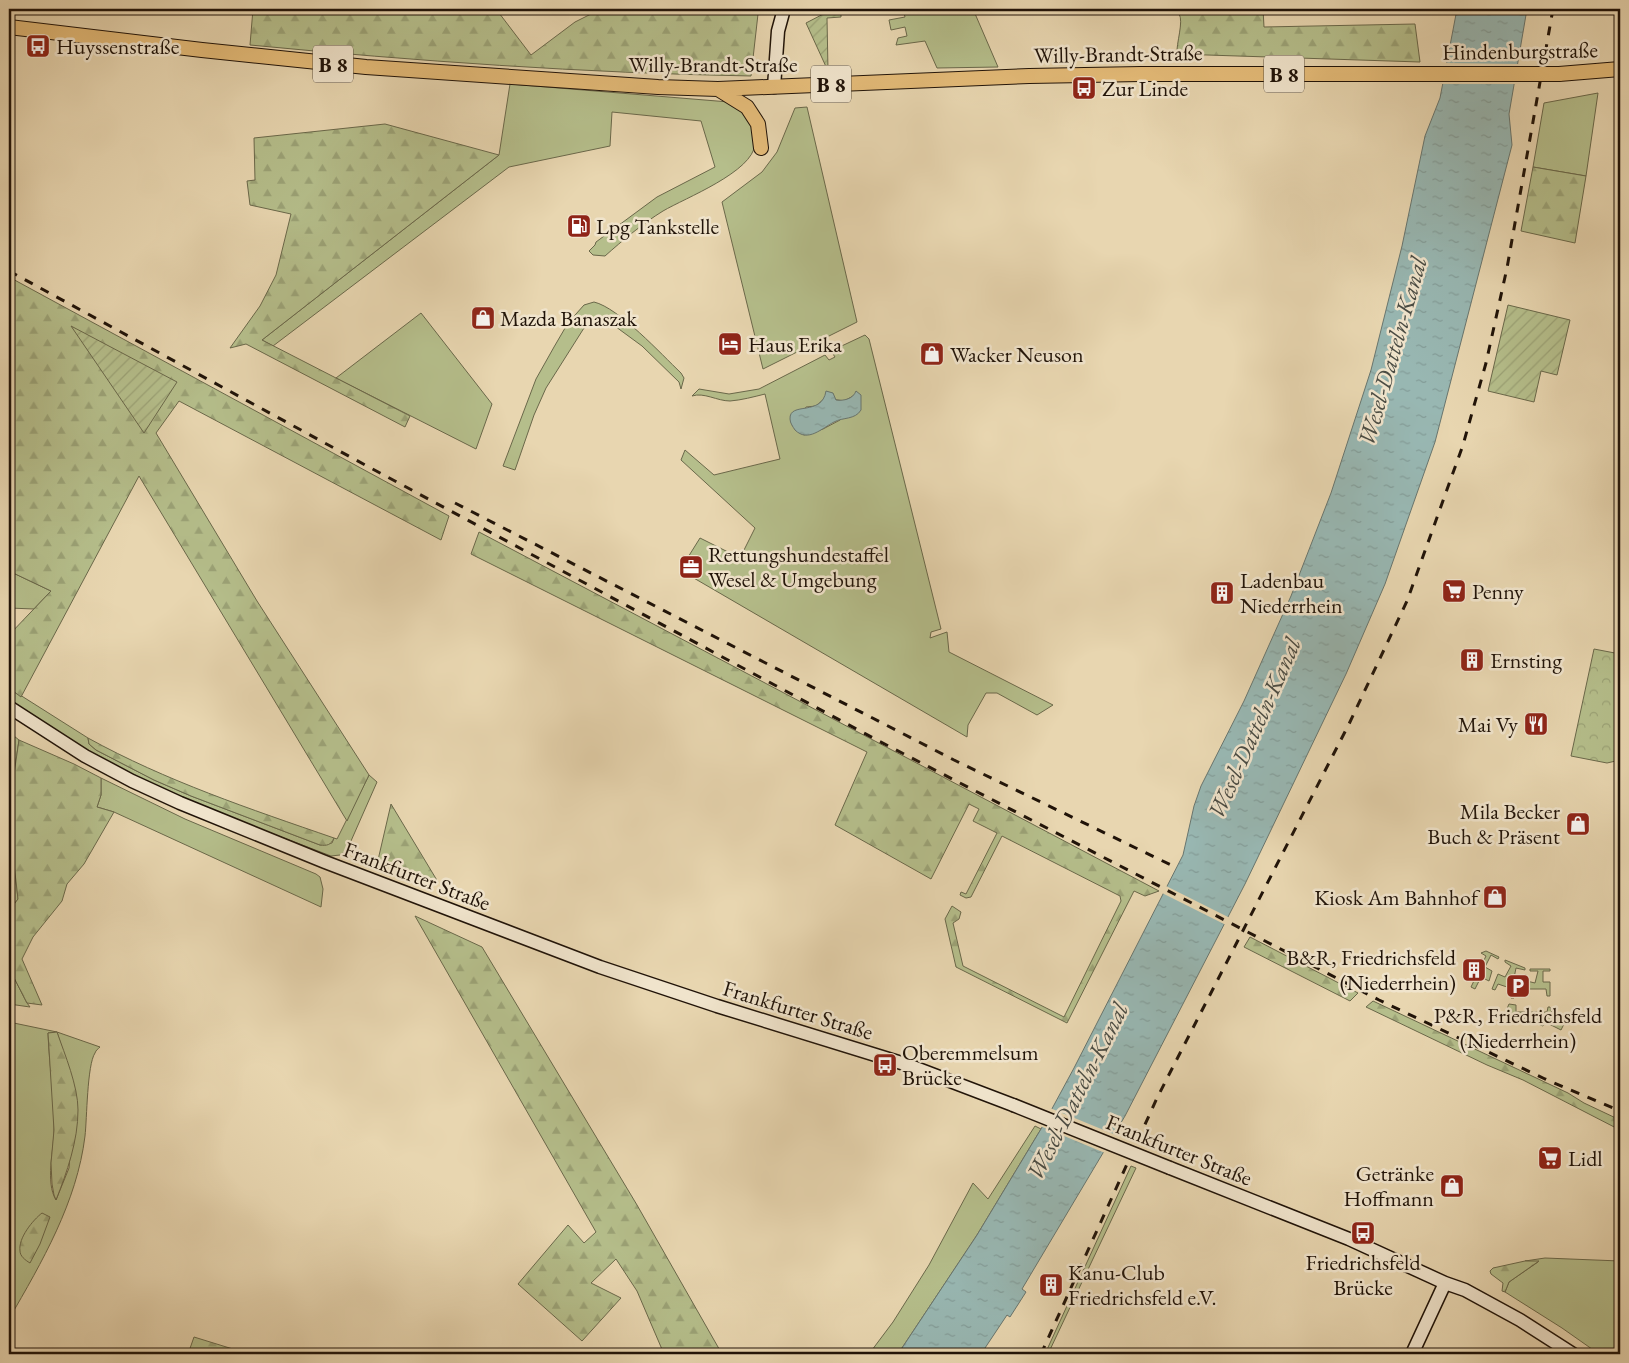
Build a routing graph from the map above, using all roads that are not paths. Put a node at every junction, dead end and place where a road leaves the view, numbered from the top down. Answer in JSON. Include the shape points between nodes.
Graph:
{"nodes":[{"id":1,"x":784,"y":9,"type":"edge"},
{"id":2,"x":9,"y":27,"type":"edge"},
{"id":3,"x":1620,"y":69,"type":"edge"},
{"id":4,"x":1421,"y":74,"type":"joint"},
{"id":5,"x":774,"y":87,"type":"junction"},
{"id":6,"x":718,"y":89,"type":"junction"},
{"id":7,"x":761,"y":148,"type":"dead end"},
{"id":8,"x":9,"y":707,"type":"edge"},
{"id":9,"x":1445,"y":1283,"type":"junction"},
{"id":10,"x":1412,"y":1354,"type":"edge"},
{"id":11,"x":1573,"y":1354,"type":"edge"}],
"edges":[{"from":1,"to":5,"type":"main road","via":[[778,31]]},
{"from":2,"to":6,"type":"main road","name":"Willy-Brandt-Straße","number":"B 8","via":[[366,67]]},
{"from":3,"to":4,"type":"main road","name":"Hindenburgstraße","number":"B 8","bridge":true,"via":[[1559,74]]},
{"from":4,"to":5,"type":"main road","name":"Willy-Brandt-Straße","number":"B 8","via":[[1029,76]]},
{"from":5,"to":6,"type":"main road","name":"Willy-Brandt-Straße","number":"B 8"},
{"from":6,"to":7,"type":"main road","via":[[746,107],[758,124]]},
{"from":8,"to":9,"type":"main road","name":"Frankfurter Straße","bridge":true,"via":[[85,756],[132,781],[325,862],[600,966],[908,1065],[1349,1239]]},
{"from":9,"to":10,"type":"main road"},
{"from":9,"to":11,"type":"main road","name":"Frankfurter Straße","via":[[1465,1290],[1520,1320]]}]}
